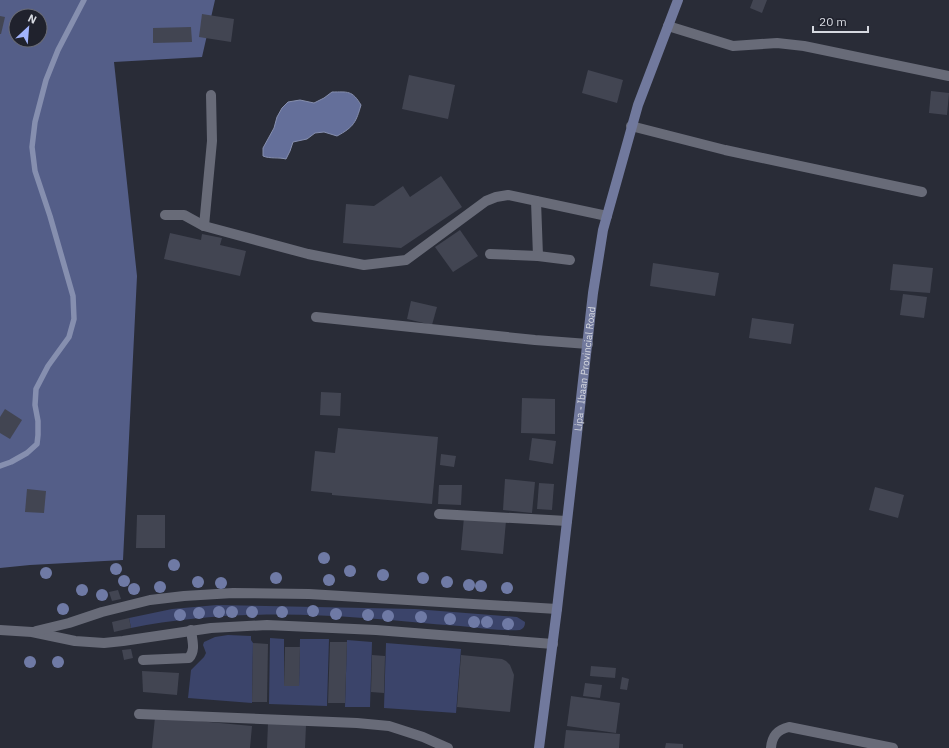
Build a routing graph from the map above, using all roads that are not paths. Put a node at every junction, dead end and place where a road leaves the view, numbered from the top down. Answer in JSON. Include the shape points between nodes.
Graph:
{"nodes":[{"id":1,"x":678,"y":0,"type":"edge"},
{"id":2,"x":668,"y":26,"type":"junction"},
{"id":3,"x":949,"y":76,"type":"edge"},
{"id":4,"x":211,"y":95,"type":"dead end"},
{"id":5,"x":631,"y":126,"type":"junction"},
{"id":6,"x":922,"y":192,"type":"dead end"},
{"id":7,"x":536,"y":201,"type":"junction"},
{"id":8,"x":165,"y":215,"type":"dead end"},
{"id":9,"x":607,"y":216,"type":"junction"},
{"id":10,"x":204,"y":226,"type":"junction"},
{"id":11,"x":490,"y":254,"type":"dead end"},
{"id":12,"x":538,"y":256,"type":"junction"},
{"id":13,"x":570,"y":260,"type":"dead end"},
{"id":14,"x":316,"y":317,"type":"dead end"},
{"id":15,"x":588,"y":344,"type":"junction"},
{"id":16,"x":439,"y":514,"type":"dead end"},
{"id":17,"x":567,"y":521,"type":"junction"},
{"id":18,"x":557,"y":609,"type":"junction"},
{"id":19,"x":0,"y":630,"type":"edge"},
{"id":20,"x":191,"y":630,"type":"junction"},
{"id":21,"x":32,"y":632,"type":"junction"},
{"id":22,"x":553,"y":644,"type":"junction"},
{"id":23,"x":143,"y":660,"type":"dead end"},
{"id":24,"x":139,"y":714,"type":"dead end"},
{"id":25,"x":448,"y":748,"type":"edge"},
{"id":26,"x":540,"y":748,"type":"edge"},
{"id":27,"x":771,"y":748,"type":"edge"},
{"id":28,"x":893,"y":748,"type":"edge"}],
"edges":[{"from":1,"to":2,"type":"main road","name":"Lipa - Ibaan Provincial Road"},
{"from":2,"to":3,"type":"street","via":[[733,46],[777,43],[804,46]]},
{"from":2,"to":5,"type":"main road","name":"Lipa - Ibaan Provincial Road"},
{"from":4,"to":10,"type":"street","via":[[212,141]]},
{"from":5,"to":6,"type":"street","via":[[725,150]]},
{"from":5,"to":9,"type":"main road","name":"Lipa - Ibaan Provincial Road"},
{"from":7,"to":9,"type":"street"},
{"from":7,"to":10,"type":"street","via":[[508,195],[496,197],[486,201],[406,260],[364,265],[308,254]]},
{"from":7,"to":12,"type":"street"},
{"from":8,"to":10,"type":"street","via":[[184,215]]},
{"from":9,"to":15,"type":"main road","name":"Lipa - Ibaan Provincial Road","via":[[593,293]]},
{"from":11,"to":12,"type":"street"},
{"from":12,"to":13,"type":"street"},
{"from":14,"to":15,"type":"street"},
{"from":15,"to":17,"type":"main road","name":"Lipa - Ibaan Provincial Road"},
{"from":16,"to":17,"type":"street"},
{"from":17,"to":18,"type":"main road","name":"Lipa - Ibaan Provincial Road"},
{"from":18,"to":21,"type":"street","via":[[309,594],[233,593],[145,601]]},
{"from":18,"to":22,"type":"main road","name":"Lipa - Ibaan Provincial Road"},
{"from":19,"to":21,"type":"street"},
{"from":20,"to":21,"type":"street","via":[[104,643],[75,641]]},
{"from":20,"to":22,"type":"street","via":[[267,625],[376,630]]},
{"from":20,"to":23,"type":"street","via":[[194,649],[189,658]]},
{"from":22,"to":26,"type":"main road","name":"Lipa - Ibaan Provincial Road"},
{"from":24,"to":25,"type":"street","via":[[388,726]]},
{"from":27,"to":28,"type":"street","via":[[772,740],[780,729],[789,727]]}]}
